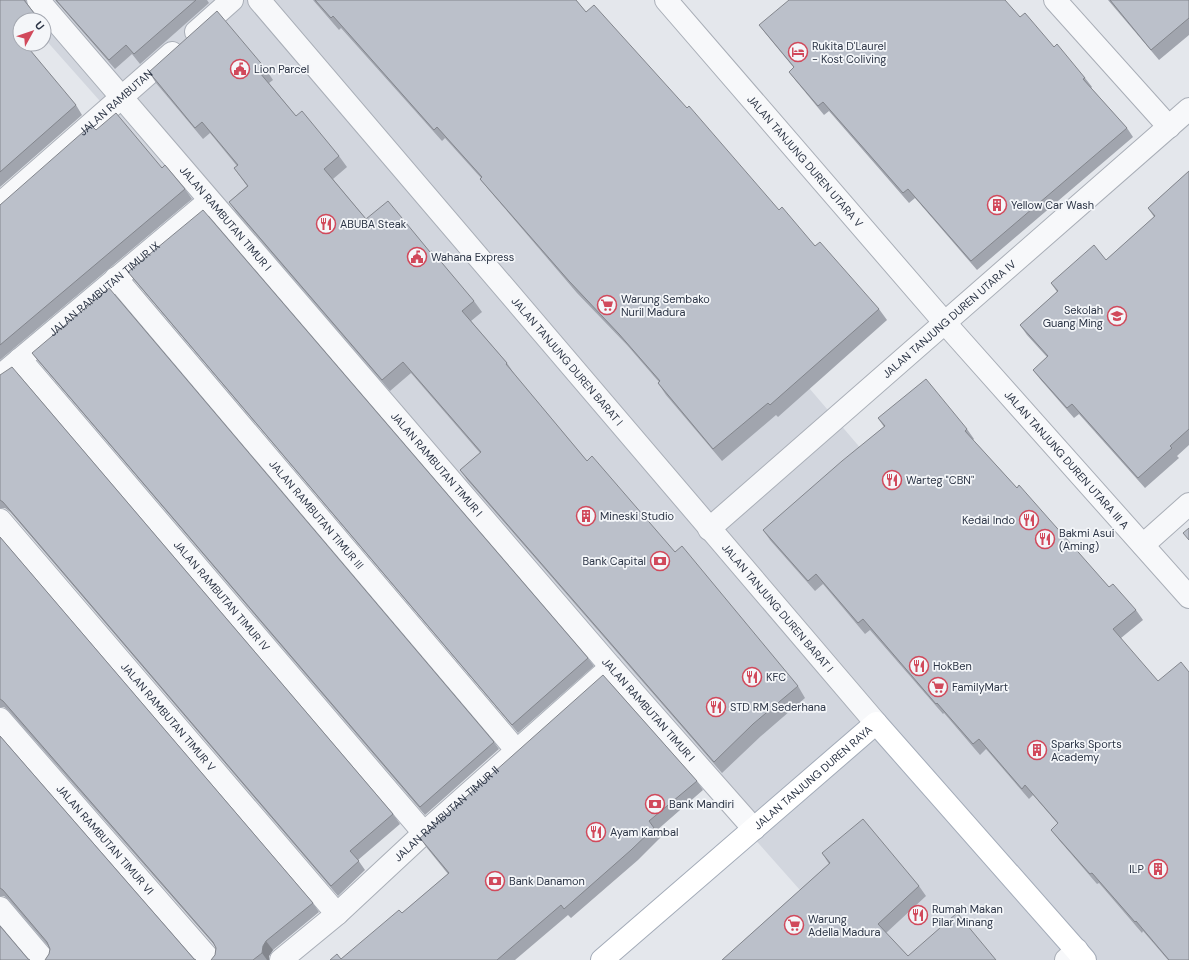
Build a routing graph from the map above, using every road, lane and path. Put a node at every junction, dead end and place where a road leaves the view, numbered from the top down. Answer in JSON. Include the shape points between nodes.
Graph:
{"nodes":[{"id":1,"x":38,"y":0,"type":"edge"},
{"id":2,"x":232,"y":0,"type":"edge"},
{"id":3,"x":259,"y":0,"type":"edge"},
{"id":4,"x":666,"y":0,"type":"edge"},
{"id":5,"x":1055,"y":0,"type":"edge"},
{"id":6,"x":121,"y":98,"type":"junction"},
{"id":7,"x":1189,"y":109,"type":"edge"},
{"id":8,"x":1169,"y":127,"type":"junction"},
{"id":9,"x":209,"y":201,"type":"junction"},
{"id":10,"x":0,"y":204,"type":"edge"},
{"id":11,"x":116,"y":278,"type":"junction"},
{"id":12,"x":945,"y":323,"type":"junction"},
{"id":13,"x":20,"y":359,"type":"junction"},
{"id":14,"x":0,"y":376,"type":"edge"},
{"id":15,"x":1189,"y":504,"type":"edge"},
{"id":16,"x":0,"y":520,"type":"edge"},
{"id":17,"x":709,"y":530,"type":"junction"},
{"id":18,"x":1143,"y":545,"type":"junction"},
{"id":19,"x":1189,"y":597,"type":"edge"},
{"id":20,"x":611,"y":667,"type":"junction"},
{"id":21,"x":0,"y":719,"type":"edge"},
{"id":22,"x":876,"y":723,"type":"junction"},
{"id":23,"x":517,"y":751,"type":"junction"},
{"id":24,"x":754,"y":829,"type":"junction"},
{"id":25,"x":424,"y":833,"type":"junction"},
{"id":26,"x":0,"y":908,"type":"edge"},
{"id":27,"x":337,"y":914,"type":"junction"},
{"id":28,"x":1076,"y":957,"type":"edge"},
{"id":29,"x":44,"y":960,"type":"edge"},
{"id":30,"x":210,"y":960,"type":"edge"},
{"id":31,"x":281,"y":960,"type":"edge"},
{"id":32,"x":602,"y":960,"type":"edge"}],
"edges":[{"from":1,"to":6,"type":"street","name":"JALAN RAMBUTAN TIMUR I"},
{"from":2,"to":6,"type":"street","name":"JALAN RAMBUTAN"},
{"from":3,"to":17,"type":"street","name":"JALAN TANJUNG DUREN BARAT I"},
{"from":4,"to":12,"type":"street","name":"JALAN TANJUNG DUREN UTARA V"},
{"from":5,"to":8,"type":"street"},
{"from":6,"to":9,"type":"street","name":"JALAN RAMBUTAN TIMUR I"},
{"from":6,"to":10,"type":"street","name":"JALAN RAMBUTAN"},
{"from":7,"to":8,"type":"street","name":"JALAN TANJUNG DUREN UTARA IV"},
{"from":8,"to":12,"type":"street","name":"JALAN TANJUNG DUREN UTARA IV"},
{"from":9,"to":11,"type":"street","name":"JALAN RAMBUTAN TIMUR IX"},
{"from":9,"to":20,"type":"street","name":"JALAN RAMBUTAN TIMUR I"},
{"from":11,"to":13,"type":"street","name":"JALAN RAMBUTAN TIMUR IX"},
{"from":11,"to":23,"type":"street","name":"JALAN RAMBUTAN TIMUR III"},
{"from":12,"to":17,"type":"street","name":"JALAN TANJUNG DUREN UTARA IV"},
{"from":12,"to":18,"type":"street","name":"JALAN TANJUNG DUREN UTARA III A"},
{"from":13,"to":14,"type":"street","name":"JALAN RAMBUTAN TIMUR IX"},
{"from":13,"to":25,"type":"street","name":"JALAN RAMBUTAN TIMUR IV"},
{"from":15,"to":18,"type":"street"},
{"from":16,"to":27,"type":"street","name":"JALAN RAMBUTAN TIMUR V"},
{"from":17,"to":22,"type":"street","name":"JALAN TANJUNG DUREN BARAT I"},
{"from":18,"to":19,"type":"street","name":"JALAN TANJUNG DUREN UTARA III A"},
{"from":20,"to":23,"type":"street","name":"JALAN RAMBUTAN TIMUR II"},
{"from":20,"to":24,"type":"street","name":"JALAN RAMBUTAN TIMUR I"},
{"from":21,"to":30,"type":"street","name":"JALAN RAMBUTAN TIMUR VI"},
{"from":22,"to":24,"type":"main road","name":"JALAN TANJUNG DUREN RAYA"},
{"from":22,"to":28,"type":"main road","name":"JALAN TANJUNG DUREN RAYA"},
{"from":23,"to":25,"type":"street","name":"JALAN RAMBUTAN TIMUR II"},
{"from":24,"to":32,"type":"main road","name":"JALAN TANJUNG DUREN RAYA"},
{"from":25,"to":27,"type":"street","name":"JALAN RAMBUTAN TIMUR II"},
{"from":26,"to":29,"type":"street"},
{"from":27,"to":31,"type":"street","name":"JALAN RAMBUTAN TIMUR II"}]}
